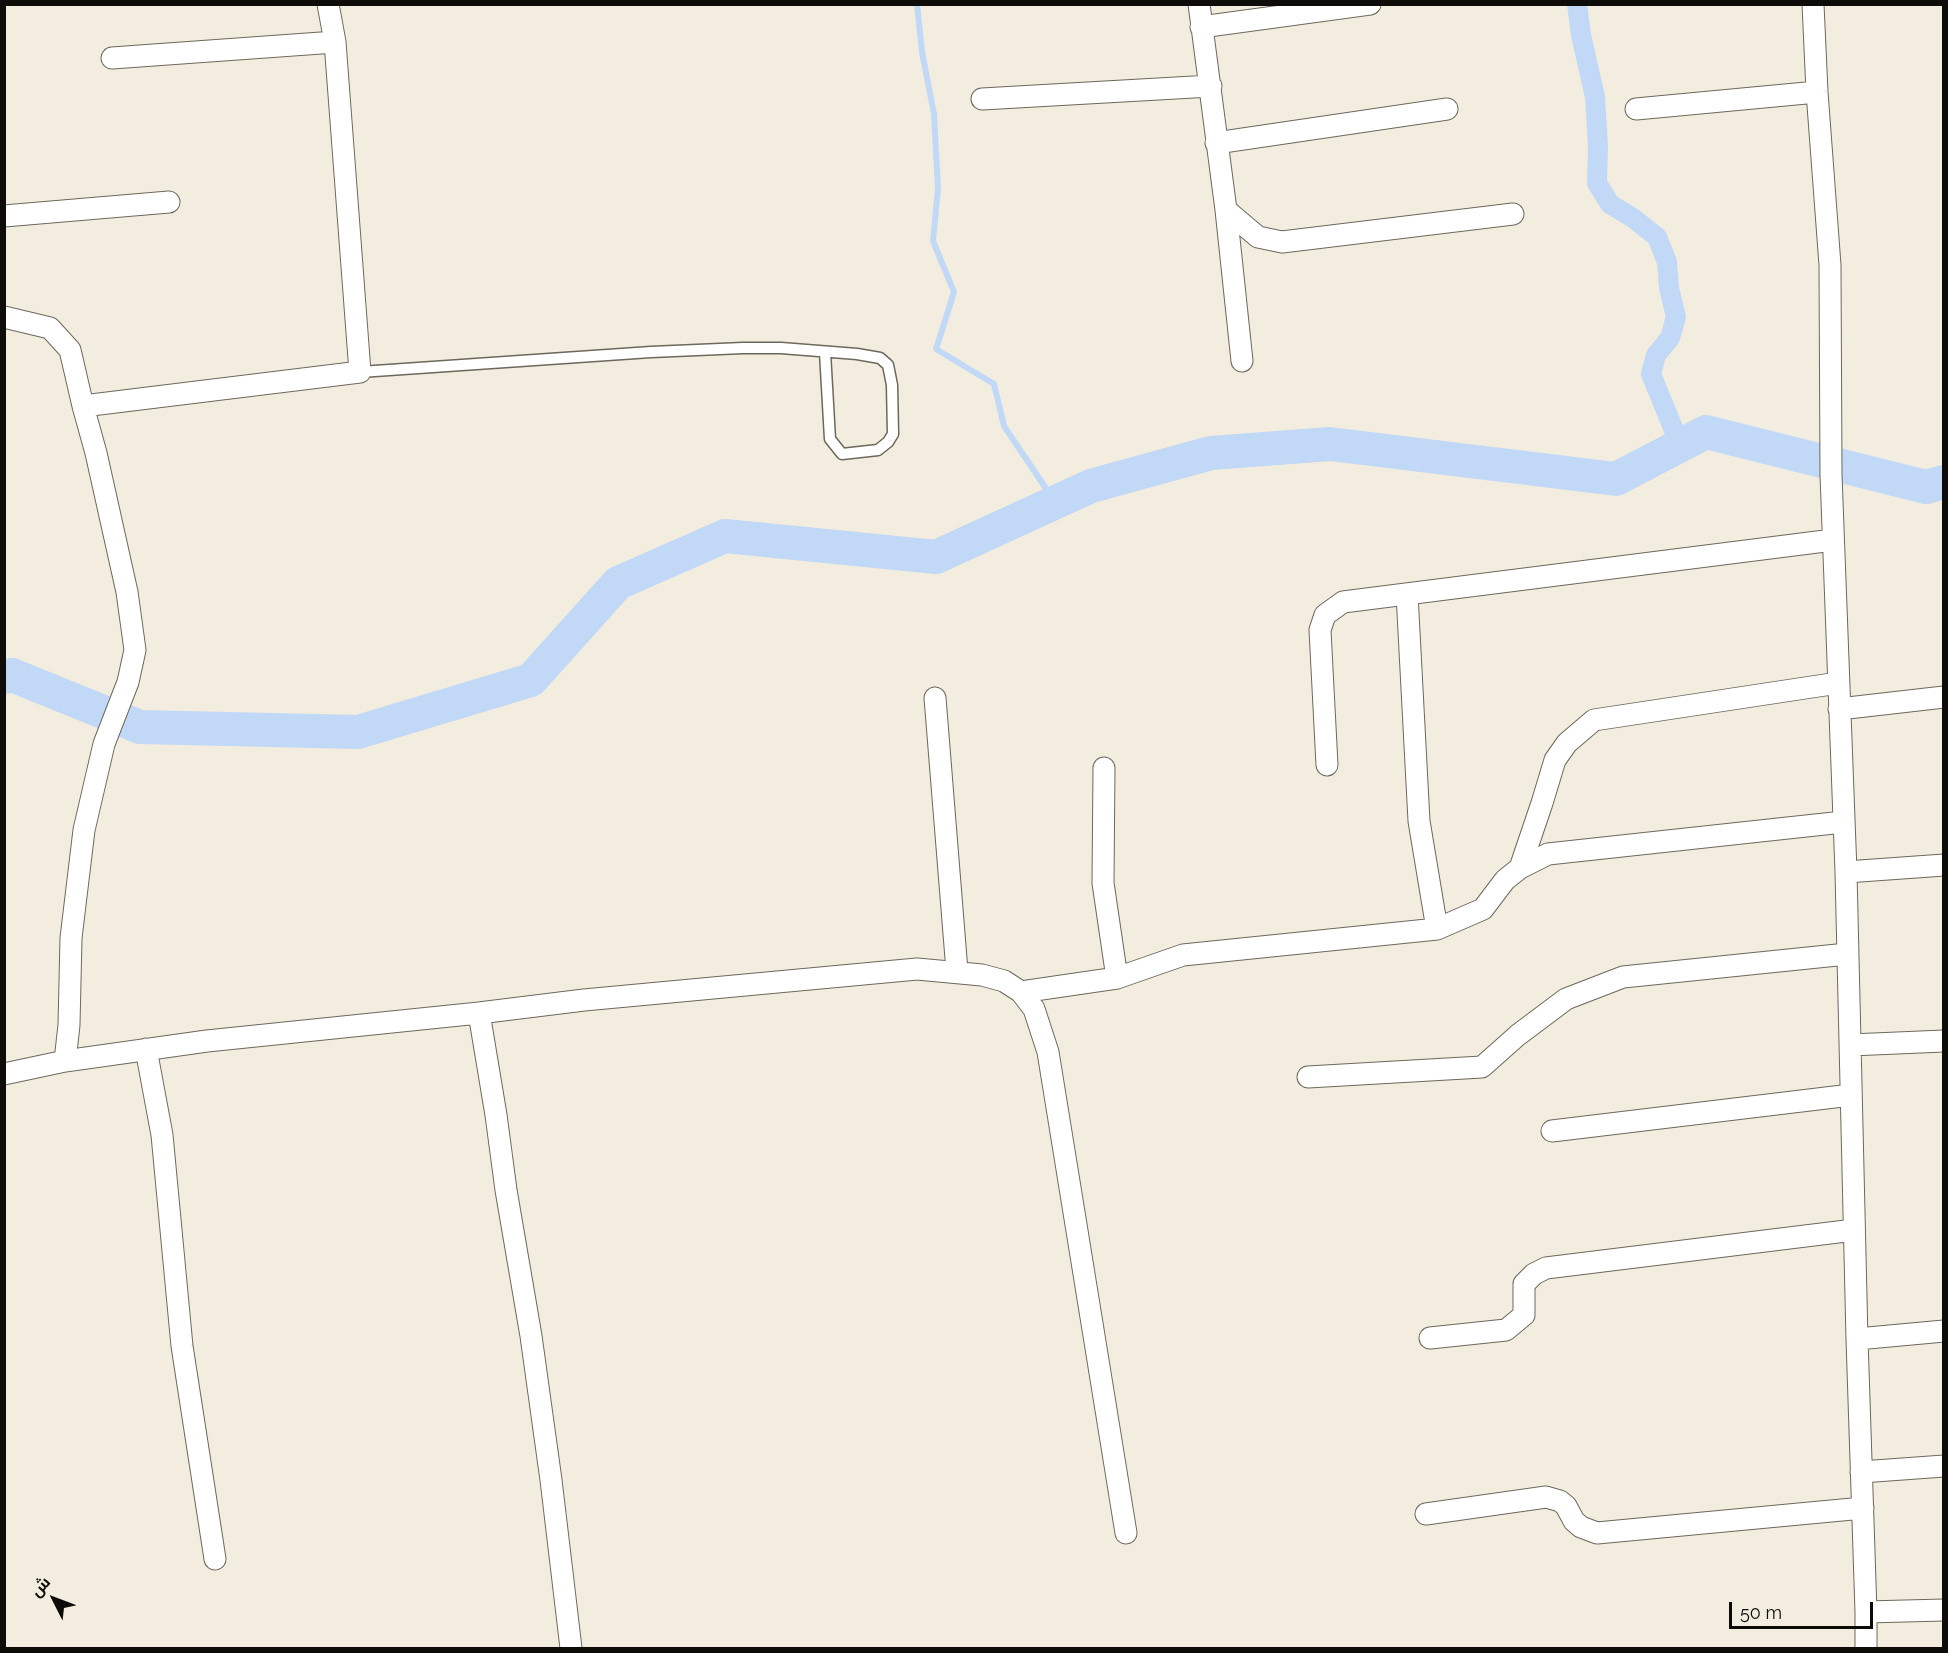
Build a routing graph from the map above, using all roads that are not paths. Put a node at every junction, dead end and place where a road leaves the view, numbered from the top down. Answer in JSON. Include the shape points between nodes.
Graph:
{"nodes":[{"id":1,"x":328,"y":4,"type":"edge"},
{"id":2,"x":1199,"y":4,"type":"edge"},
{"id":3,"x":1370,"y":4,"type":"edge"},
{"id":4,"x":1813,"y":4,"type":"edge"},
{"id":5,"x":1201,"y":27,"type":"junction"},
{"id":6,"x":335,"y":42,"type":"junction"},
{"id":7,"x":112,"y":58,"type":"dead end"},
{"id":8,"x":1211,"y":86,"type":"junction"},
{"id":9,"x":1817,"y":92,"type":"junction"},
{"id":10,"x":982,"y":99,"type":"dead end"},
{"id":11,"x":1447,"y":109,"type":"dead end"},
{"id":12,"x":1636,"y":109,"type":"dead end"},
{"id":13,"x":1216,"y":143,"type":"junction"},
{"id":14,"x":169,"y":202,"type":"dead end"},
{"id":15,"x":1226,"y":210,"type":"junction"},
{"id":16,"x":1513,"y":214,"type":"dead end"},
{"id":17,"x":4,"y":216,"type":"edge"},
{"id":18,"x":4,"y":317,"type":"edge"},
{"id":19,"x":825,"y":352,"type":"junction"},
{"id":20,"x":1242,"y":361,"type":"dead end"},
{"id":21,"x":360,"y":372,"type":"junction"},
{"id":22,"x":83,"y":406,"type":"junction"},
{"id":23,"x":1833,"y":540,"type":"junction"},
{"id":24,"x":1407,"y":594,"type":"junction"},
{"id":25,"x":1838,"y":683,"type":"junction"},
{"id":26,"x":1944,"y":697,"type":"edge"},
{"id":27,"x":935,"y":698,"type":"dead end"},
{"id":28,"x":1839,"y":709,"type":"junction"},
{"id":29,"x":1328,"y":765,"type":"dead end"},
{"id":30,"x":1104,"y":768,"type":"dead end"},
{"id":31,"x":1843,"y":822,"type":"junction"},
{"id":32,"x":1944,"y":865,"type":"edge"},
{"id":33,"x":1520,"y":868,"type":"junction"},
{"id":34,"x":1845,"y":872,"type":"junction"},
{"id":35,"x":1437,"y":929,"type":"junction"},
{"id":36,"x":1847,"y":954,"type":"junction"},
{"id":37,"x":957,"y":971,"type":"junction"},
{"id":38,"x":1117,"y":978,"type":"junction"},
{"id":39,"x":1021,"y":992,"type":"junction"},
{"id":40,"x":479,"y":1012,"type":"junction"},
{"id":41,"x":1944,"y":1041,"type":"edge"},
{"id":42,"x":1850,"y":1045,"type":"junction"},
{"id":43,"x":146,"y":1049,"type":"junction"},
{"id":44,"x":65,"y":1061,"type":"junction"},
{"id":45,"x":4,"y":1074,"type":"edge"},
{"id":46,"x":1308,"y":1077,"type":"dead end"},
{"id":47,"x":1851,"y":1095,"type":"junction"},
{"id":48,"x":1552,"y":1131,"type":"dead end"},
{"id":49,"x":1854,"y":1230,"type":"junction"},
{"id":50,"x":1944,"y":1331,"type":"edge"},
{"id":51,"x":1430,"y":1338,"type":"dead end"},
{"id":52,"x":1857,"y":1339,"type":"junction"},
{"id":53,"x":1944,"y":1466,"type":"edge"},
{"id":54,"x":1861,"y":1472,"type":"junction"},
{"id":55,"x":1863,"y":1508,"type":"junction"},
{"id":56,"x":1426,"y":1514,"type":"dead end"},
{"id":57,"x":1126,"y":1533,"type":"dead end"},
{"id":58,"x":215,"y":1558,"type":"dead end"},
{"id":59,"x":1944,"y":1610,"type":"edge"},
{"id":60,"x":1866,"y":1612,"type":"junction"},
{"id":61,"x":572,"y":1648,"type":"edge"},
{"id":62,"x":1866,"y":1648,"type":"edge"}],
"edges":[{"from":1,"to":6,"type":"street"},
{"from":2,"to":5,"type":"street"},
{"from":3,"to":5,"type":"street"},
{"from":4,"to":9,"type":"street"},
{"from":5,"to":8,"type":"street"},
{"from":6,"to":7,"type":"street"},
{"from":6,"to":21,"type":"street"},
{"from":8,"to":10,"type":"street"},
{"from":8,"to":13,"type":"street"},
{"from":9,"to":12,"type":"street"},
{"from":9,"to":23,"type":"street","via":[[1830,265]]},
{"from":11,"to":13,"type":"street"},
{"from":13,"to":15,"type":"street"},
{"from":14,"to":17,"type":"street"},
{"from":15,"to":16,"type":"street","via":[[1258,237],[1282,242]]},
{"from":15,"to":20,"type":"street"},
{"from":18,"to":22,"type":"street","via":[[50,328],[70,350]]},
{"from":19,"to":19,"type":"lane","via":[[880,358],[888,365],[893,434],[878,450],[842,454],[830,439]]},
{"from":19,"to":21,"type":"lane","via":[[743,348]]},
{"from":21,"to":22,"type":"street"},
{"from":22,"to":44,"type":"street","via":[[127,592],[135,650],[123,697],[104,744],[84,830],[71,938]]},
{"from":23,"to":24,"type":"street"},
{"from":23,"to":25,"type":"street"},
{"from":24,"to":29,"type":"street","via":[[1343,602],[1325,615],[1320,630]]},
{"from":24,"to":35,"type":"street","via":[[1419,821]]},
{"from":25,"to":28,"type":"street"},
{"from":25,"to":33,"type":"street","via":[[1594,720],[1567,743],[1555,760]]},
{"from":26,"to":28,"type":"street"},
{"from":27,"to":37,"type":"street"},
{"from":28,"to":31,"type":"street"},
{"from":30,"to":38,"type":"street","via":[[1103,883]]},
{"from":31,"to":33,"type":"street","via":[[1548,854]]},
{"from":31,"to":34,"type":"street"},
{"from":32,"to":34,"type":"street"},
{"from":33,"to":35,"type":"street","via":[[1504,880],[1483,909]]},
{"from":34,"to":36,"type":"street"},
{"from":35,"to":38,"type":"street","via":[[1183,955]]},
{"from":36,"to":42,"type":"street"},
{"from":36,"to":46,"type":"street","via":[[1623,977],[1566,999],[1482,1067]]},
{"from":37,"to":39,"type":"street","via":[[1004,981]]},
{"from":37,"to":40,"type":"street","via":[[918,969]]},
{"from":38,"to":39,"type":"street"},
{"from":39,"to":57,"type":"street","via":[[1034,1009],[1048,1052]]},
{"from":40,"to":43,"type":"street"},
{"from":40,"to":61,"type":"street","via":[[531,1336]]},
{"from":41,"to":42,"type":"street"},
{"from":42,"to":47,"type":"street"},
{"from":43,"to":44,"type":"street"},
{"from":43,"to":58,"type":"street","via":[[162,1134],[182,1346]]},
{"from":44,"to":45,"type":"street"},
{"from":47,"to":48,"type":"street"},
{"from":47,"to":49,"type":"street"},
{"from":49,"to":51,"type":"street","via":[[1546,1268],[1524,1284],[1524,1316],[1506,1330]]},
{"from":49,"to":52,"type":"street"},
{"from":50,"to":52,"type":"street"},
{"from":52,"to":54,"type":"street"},
{"from":53,"to":54,"type":"street"},
{"from":54,"to":55,"type":"street"},
{"from":55,"to":56,"type":"street","via":[[1597,1533],[1574,1521],[1560,1501],[1546,1497]]},
{"from":55,"to":60,"type":"street"},
{"from":59,"to":60,"type":"street"},
{"from":60,"to":62,"type":"street"}]}
